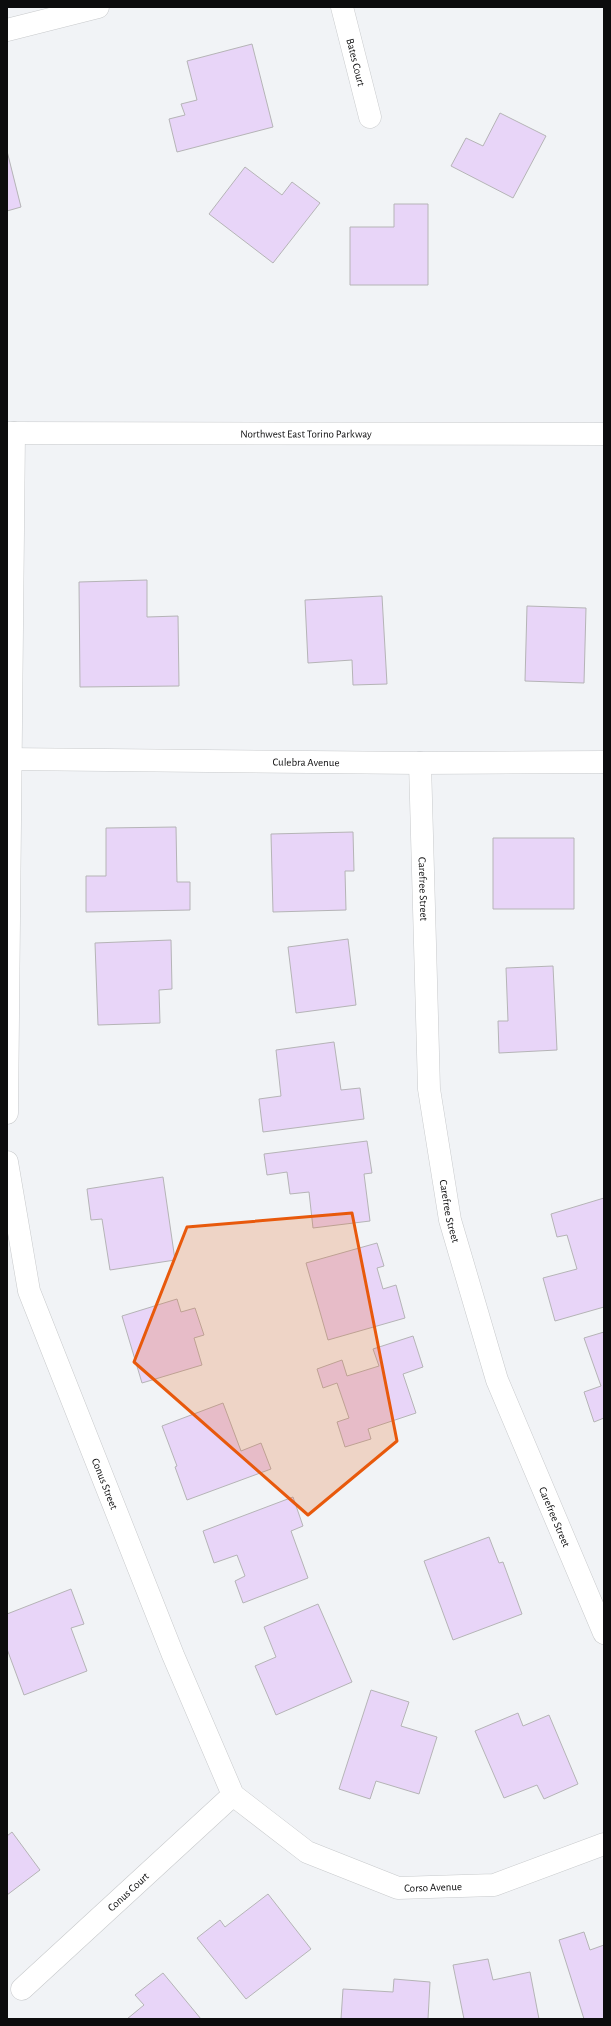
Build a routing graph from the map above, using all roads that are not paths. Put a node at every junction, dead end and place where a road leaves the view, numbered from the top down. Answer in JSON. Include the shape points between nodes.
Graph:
{"nodes":[{"id":1,"x":98,"y":7,"type":"edge"},
{"id":2,"x":342,"y":7,"type":"edge"},
{"id":3,"x":7,"y":30,"type":"edge"},
{"id":4,"x":370,"y":116,"type":"dead end"},
{"id":5,"x":10,"y":433,"type":"edge"},
{"id":6,"x":604,"y":434,"type":"edge"},
{"id":7,"x":9,"y":759,"type":"edge"},
{"id":8,"x":604,"y":762,"type":"edge"},
{"id":9,"x":420,"y":763,"type":"junction"},
{"id":10,"x":7,"y":1113,"type":"edge"},
{"id":11,"x":7,"y":1162,"type":"edge"},
{"id":12,"x":604,"y":1633,"type":"edge"},
{"id":13,"x":234,"y":1795,"type":"junction"},
{"id":14,"x":604,"y":1844,"type":"edge"},
{"id":15,"x":22,"y":1989,"type":"dead end"}],
"edges":[{"from":1,"to":3,"type":"street"},
{"from":2,"to":4,"type":"street","name":"Bates Court"},
{"from":5,"to":6,"type":"street","name":"Northwest East Torino Parkway"},
{"from":5,"to":7,"type":"street"},
{"from":7,"to":9,"type":"street","name":"Culebra Avenue"},
{"from":7,"to":10,"type":"street"},
{"from":8,"to":9,"type":"street","name":"Culebra Avenue"},
{"from":9,"to":12,"type":"street","name":"Carefree Street","via":[[429,1089],[450,1220],[497,1380]]},
{"from":11,"to":13,"type":"street","name":"Conus Street","via":[[29,1291],[170,1647]]},
{"from":13,"to":14,"type":"street","name":"Corso Avenue","via":[[307,1852],[398,1888],[494,1885]]},
{"from":13,"to":15,"type":"street","name":"Conus Court"}]}
